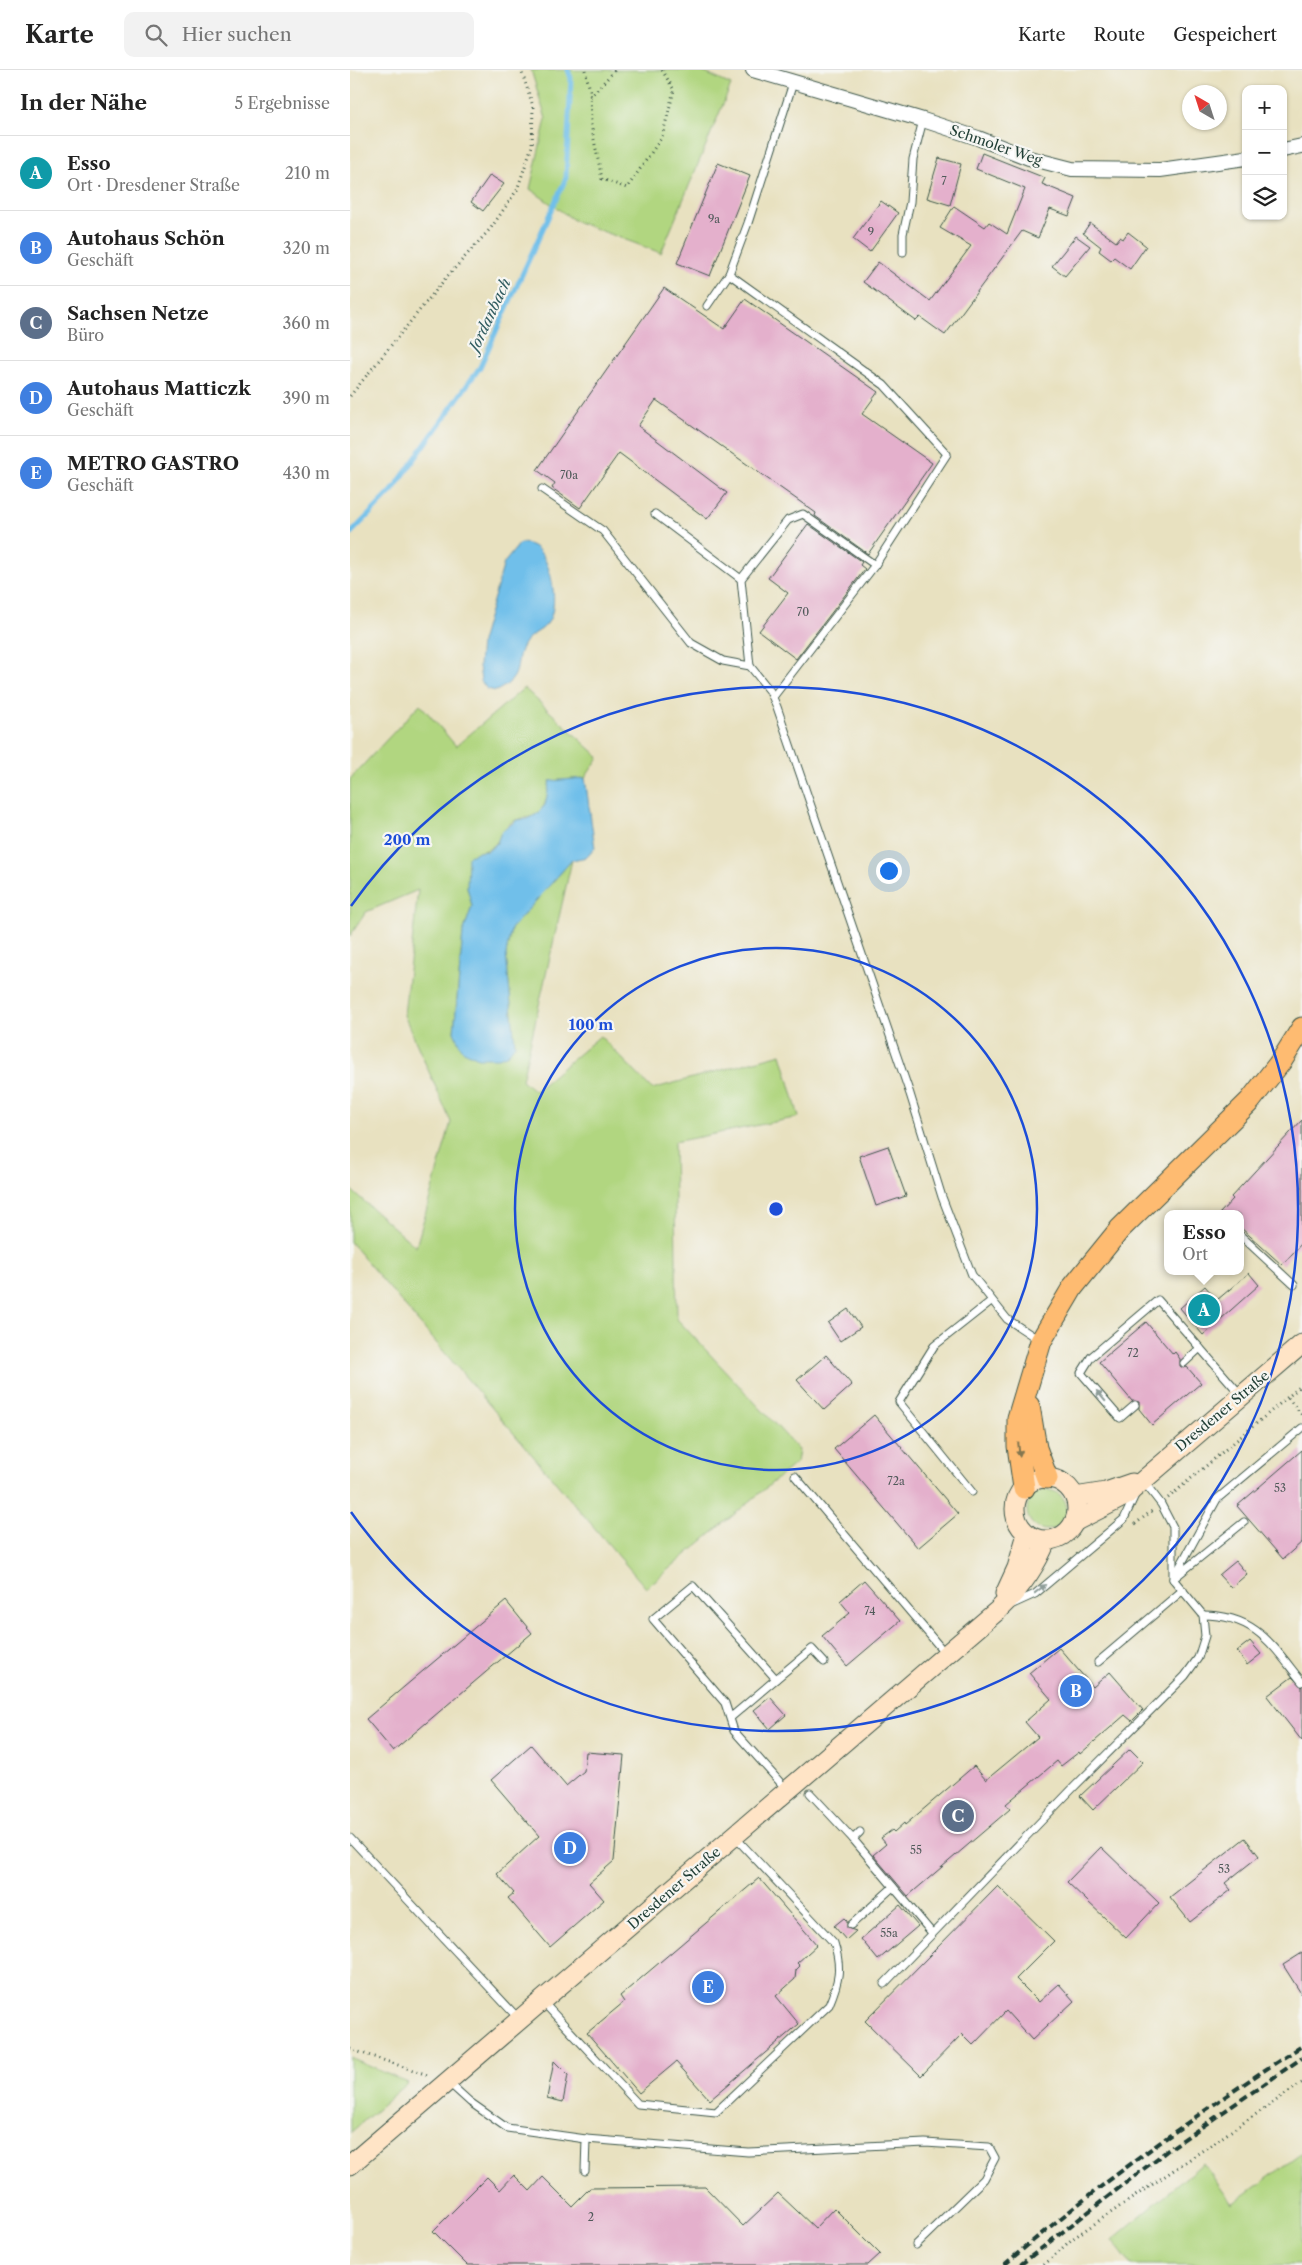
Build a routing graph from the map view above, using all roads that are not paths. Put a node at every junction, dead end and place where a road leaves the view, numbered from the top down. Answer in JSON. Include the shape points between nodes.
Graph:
{"nodes":[{"id":1,"x":753,"y":70,"type":"edge"},
{"id":2,"x":794,"y":83,"type":"junction"},
{"id":3,"x":923,"y":120,"type":"junction"},
{"id":4,"x":1302,"y":146,"type":"edge"},
{"id":5,"x":1287,"y":149,"type":"edge"},
{"id":6,"x":1242,"y":159,"type":"edge"},
{"id":7,"x":903,"y":252,"type":"dead end"},
{"id":8,"x":729,"y":274,"type":"junction"},
{"id":9,"x":707,"y":306,"type":"dead end"},
{"id":10,"x":542,"y":489,"type":"dead end"},
{"id":11,"x":655,"y":514,"type":"dead end"},
{"id":12,"x":875,"y":565,"type":"junction"},
{"id":13,"x":741,"y":579,"type":"junction"},
{"id":14,"x":750,"y":666,"type":"junction"},
{"id":15,"x":773,"y":697,"type":"junction"},
{"id":16,"x":1302,"y":1028,"type":"edge"},
{"id":17,"x":1244,"y":1239,"type":"edge"},
{"id":18,"x":1294,"y":1285,"type":"dead end"},
{"id":19,"x":992,"y":1301,"type":"junction"},
{"id":20,"x":1041,"y":1341,"type":"junction"},
{"id":21,"x":1302,"y":1344,"type":"edge"},
{"id":22,"x":1200,"y":1348,"type":"junction"},
{"id":23,"x":1184,"y":1363,"type":"dead end"},
{"id":24,"x":1027,"y":1386,"type":"junction"},
{"id":25,"x":1241,"y":1395,"type":"junction"},
{"id":26,"x":1135,"y":1405,"type":"dead end"},
{"id":27,"x":1302,"y":1428,"type":"edge"},
{"id":28,"x":795,"y":1476,"type":"dead end"},
{"id":29,"x":1047,"y":1478,"type":"junction"},
{"id":30,"x":1142,"y":1479,"type":"junction"},
{"id":31,"x":1024,"y":1488,"type":"junction"},
{"id":32,"x":972,"y":1492,"type":"dead end"},
{"id":33,"x":1075,"y":1497,"type":"junction"},
{"id":34,"x":1076,"y":1521,"type":"junction"},
{"id":35,"x":1244,"y":1522,"type":"dead end"},
{"id":36,"x":1027,"y":1534,"type":"junction"},
{"id":37,"x":1046,"y":1541,"type":"junction"},
{"id":38,"x":1173,"y":1579,"type":"junction"},
{"id":39,"x":1183,"y":1590,"type":"junction"},
{"id":40,"x":997,"y":1611,"type":"junction"},
{"id":41,"x":1203,"y":1615,"type":"junction"},
{"id":42,"x":947,"y":1654,"type":"junction"},
{"id":43,"x":824,"y":1662,"type":"dead end"},
{"id":44,"x":1098,"y":1662,"type":"dead end"},
{"id":45,"x":776,"y":1679,"type":"junction"},
{"id":46,"x":1302,"y":1682,"type":"edge"},
{"id":47,"x":730,"y":1718,"type":"junction"},
{"id":48,"x":787,"y":1791,"type":"junction"},
{"id":49,"x":810,"y":1793,"type":"dead end"},
{"id":50,"x":860,"y":1832,"type":"dead end"},
{"id":51,"x":734,"y":1836,"type":"junction"},
{"id":52,"x":350,"y":1838,"type":"edge"},
{"id":53,"x":853,"y":1839,"type":"junction"},
{"id":54,"x":893,"y":1887,"type":"junction"},
{"id":55,"x":851,"y":1925,"type":"dead end"},
{"id":56,"x":932,"y":1933,"type":"junction"},
{"id":57,"x":884,"y":1984,"type":"dead end"},
{"id":58,"x":542,"y":2001,"type":"junction"},
{"id":59,"x":520,"y":2020,"type":"junction"},
{"id":60,"x":448,"y":2082,"type":"junction"},
{"id":61,"x":586,"y":2139,"type":"junction"},
{"id":62,"x":350,"y":2165,"type":"edge"},
{"id":63,"x":585,"y":2172,"type":"dead end"},
{"id":64,"x":916,"y":2245,"type":"dead end"}],
"edges":[{"from":1,"to":2,"type":"street","name":"Schmoler Weg"},
{"from":2,"to":3,"type":"street","name":"Schmoler Weg"},
{"from":2,"to":8,"type":"lane"},
{"from":3,"to":6,"type":"street","name":"Schmoler Weg","via":[[1030,158],[1072,169],[1160,170]]},
{"from":3,"to":7,"type":"lane","via":[[913,159]]},
{"from":4,"to":5,"type":"street"},
{"from":8,"to":9,"type":"lane"},
{"from":8,"to":12,"type":"lane","via":[[884,385],[947,454]]},
{"from":10,"to":14,"type":"lane","via":[[603,531],[691,642],[723,661]]},
{"from":11,"to":13,"type":"lane"},
{"from":12,"to":13,"type":"lane","via":[[803,514],[788,520]]},
{"from":12,"to":15,"type":"lane"},
{"from":13,"to":14,"type":"lane"},
{"from":14,"to":15,"type":"lane"},
{"from":15,"to":19,"type":"lane","via":[[910,1094],[942,1197],[972,1276]]},
{"from":16,"to":20,"type":"main road","via":[[1282,1060],[1250,1100],[1120,1229],[1073,1287]]},
{"from":17,"to":18,"type":"lane"},
{"from":19,"to":20,"type":"lane","via":[[1007,1319]]},
{"from":19,"to":32,"type":"lane","via":[[934,1346],[900,1402]]},
{"from":20,"to":24,"type":"main road"},
{"from":21,"to":25,"type":"main road","name":"Dresdener Straße"},
{"from":22,"to":23,"type":"lane"},
{"from":22,"to":25,"type":"lane"},
{"from":26,"to":22,"type":"lane","one_way":true,"via":[[1120,1418],[1081,1373],[1091,1357],[1158,1300]]},
{"from":24,"to":29,"type":"main road","via":[[1036,1448]]},
{"from":24,"to":31,"type":"main road","one_way":true,"via":[[1018,1418]]},
{"from":25,"to":30,"type":"main road","name":"Dresdener Straße"},
{"from":27,"to":38,"type":"lane","via":[[1217,1499]]},
{"from":28,"to":42,"type":"lane"},
{"from":29,"to":31,"type":"main road","via":[[1035,1480]]},
{"from":29,"to":33,"type":"main road","via":[[1065,1484]]},
{"from":30,"to":33,"type":"main road","name":"Dresdener Straße","via":[[1106,1492]]},
{"from":30,"to":34,"type":"main road","name":"Dresdener Straße","via":[[1125,1496]]},
{"from":30,"to":38,"type":"lane","via":[[1173,1527]]},
{"from":40,"to":30,"type":"lane","one_way":true,"via":[[1035,1594],[1124,1519]]},
{"from":31,"to":36,"type":"main road","via":[[1017,1498],[1015,1510],[1018,1524]]},
{"from":33,"to":34,"type":"main road"},
{"from":34,"to":37,"type":"main road","name":"Dresdener Straße","via":[[1065,1535]]},
{"from":35,"to":38,"type":"lane"},
{"from":36,"to":37,"type":"main road"},
{"from":36,"to":40,"type":"main road","name":"Dresdener Straße","via":[[1017,1568]]},
{"from":37,"to":40,"type":"main road","name":"Dresdener Straße","via":[[1038,1562],[1019,1590]]},
{"from":38,"to":39,"type":"lane"},
{"from":39,"to":41,"type":"lane"},
{"from":39,"to":44,"type":"lane"},
{"from":40,"to":42,"type":"main road","name":"Dresdener Straße"},
{"from":41,"to":46,"type":"lane","via":[[1230,1617],[1261,1633]]},
{"from":41,"to":56,"type":"lane","via":[[1205,1636],[1198,1658],[1185,1676]]},
{"from":42,"to":48,"type":"main road","name":"Dresdener Straße"},
{"from":43,"to":45,"type":"lane","via":[[812,1649]]},
{"from":45,"to":47,"type":"lane"},
{"from":45,"to":47,"type":"lane","via":[[693,1586],[653,1618],[725,1703]]},
{"from":47,"to":48,"type":"lane","via":[[734,1731]]},
{"from":48,"to":51,"type":"main road","name":"Dresdener Straße"},
{"from":49,"to":53,"type":"lane"},
{"from":50,"to":53,"type":"lane"},
{"from":51,"to":58,"type":"main road","name":"Dresdener Straße"},
{"from":51,"to":58,"type":"lane","via":[[834,1943],[840,1961],[837,1985],[828,2006],[716,2112],[638,2104]]},
{"from":52,"to":59,"type":"lane"},
{"from":53,"to":54,"type":"lane"},
{"from":54,"to":55,"type":"lane"},
{"from":54,"to":56,"type":"lane"},
{"from":56,"to":57,"type":"lane"},
{"from":58,"to":59,"type":"main road","name":"Dresdener Straße"},
{"from":59,"to":60,"type":"main road","name":"Dresdener Straße"},
{"from":60,"to":61,"type":"lane","via":[[507,2128]]},
{"from":60,"to":62,"type":"main road","name":"Dresdener Straße"},
{"from":61,"to":63,"type":"lane"},
{"from":61,"to":64,"type":"lane","via":[[748,2152],[925,2143],[989,2147],[995,2158],[984,2179]]}]}
